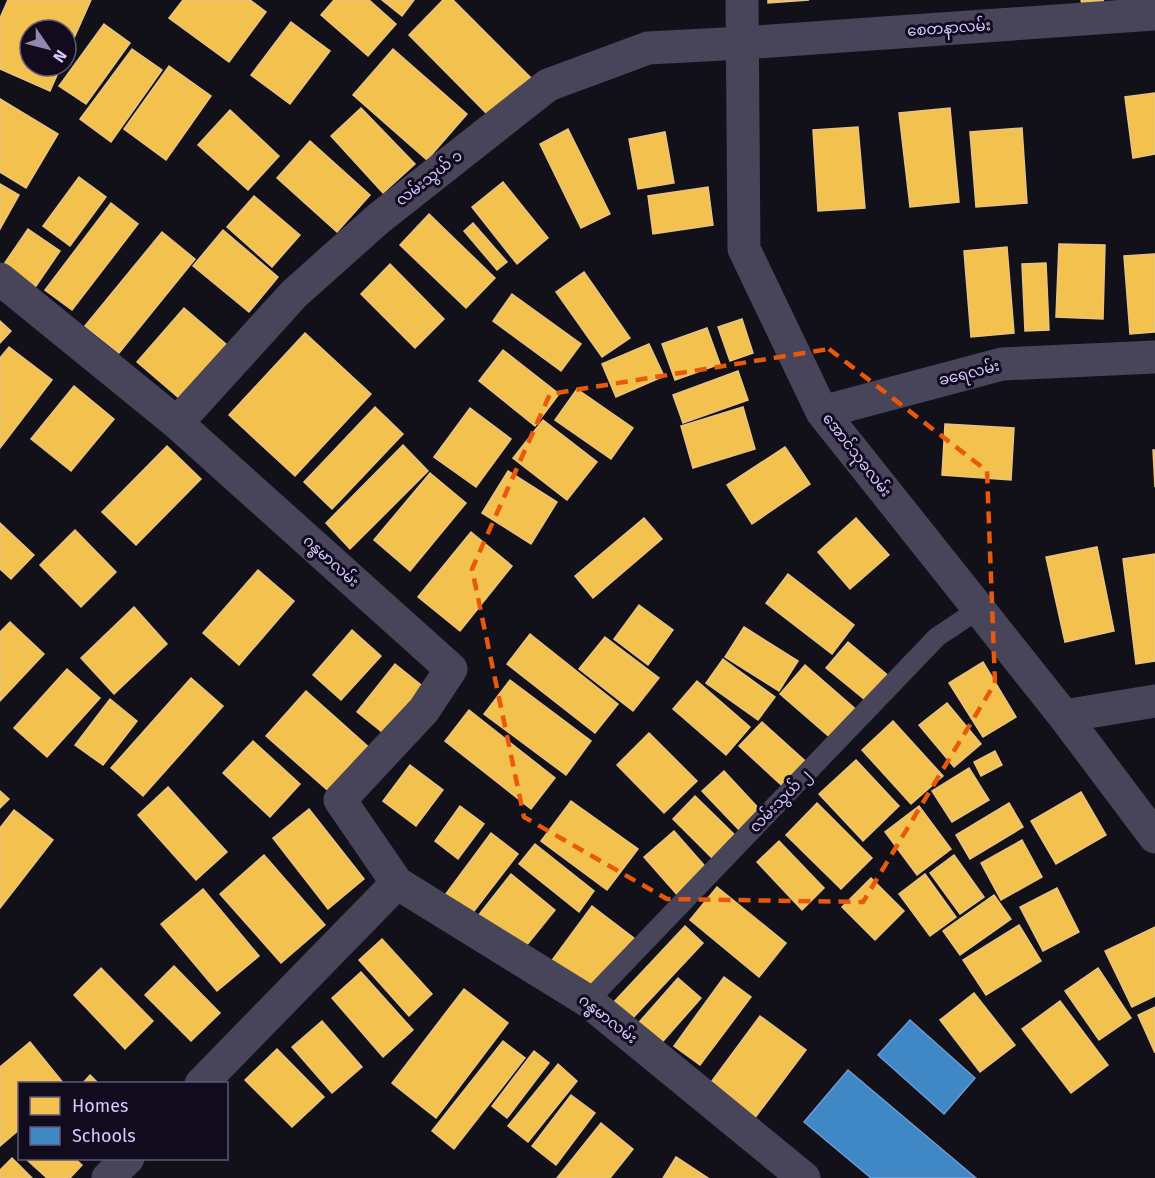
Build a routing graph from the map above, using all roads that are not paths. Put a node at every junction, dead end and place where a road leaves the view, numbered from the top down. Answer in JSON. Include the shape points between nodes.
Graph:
{"nodes":[{"id":1,"x":742,"y":0,"type":"edge"},
{"id":2,"x":1155,"y":14,"type":"edge"},
{"id":3,"x":742,"y":43,"type":"junction"},
{"id":4,"x":0,"y":279,"type":"edge"},
{"id":5,"x":1155,"y":357,"type":"edge"},
{"id":6,"x":822,"y":412,"type":"junction"},
{"id":7,"x":177,"y":423,"type":"junction"},
{"id":8,"x":979,"y":609,"type":"junction"},
{"id":9,"x":1155,"y":700,"type":"edge"},
{"id":10,"x":1064,"y":716,"type":"junction"},
{"id":11,"x":1155,"y":837,"type":"edge"},
{"id":12,"x":397,"y":883,"type":"junction"},
{"id":13,"x":588,"y":1001,"type":"junction"},
{"id":14,"x":202,"y":1082,"type":"edge"},
{"id":15,"x":126,"y":1160,"type":"edge"},
{"id":16,"x":108,"y":1178,"type":"edge"},
{"id":17,"x":804,"y":1178,"type":"edge"}],
"edges":[{"from":1,"to":3,"type":"street","name":"အောင်သုခလမ်း"},
{"from":2,"to":3,"type":"street","name":"စေတနာလမ်း"},
{"from":3,"to":6,"type":"street","name":"အောင်သုခလမ်း","via":[[744,249]]},
{"from":3,"to":7,"type":"street","name":"လမ်းသွယ် ၁","via":[[648,48],[548,85],[378,219],[294,294]]},
{"from":4,"to":7,"type":"street","name":"ဂန္ဓမာလမ်း"},
{"from":5,"to":6,"type":"street","name":"ခရေလမ်း","via":[[1002,364]]},
{"from":6,"to":8,"type":"street","name":"အောင်သုခလမ်း"},
{"from":7,"to":12,"type":"street","name":"ဂန္ဓမာလမ်း","via":[[451,669],[424,710],[340,800]]},
{"from":8,"to":10,"type":"street","name":"အောင်သုခလမ်း"},
{"from":8,"to":13,"type":"lane","name":"လမ်းသွယ် ၂","via":[[937,636]]},
{"from":9,"to":10,"type":"street"},
{"from":10,"to":11,"type":"street","name":"အောင်သုခလမ်း"},
{"from":12,"to":13,"type":"street","name":"ဂန္ဓမာလမ်း"},
{"from":12,"to":14,"type":"street"},
{"from":13,"to":17,"type":"street","name":"ဂန္ဓမာလမ်း"},
{"from":15,"to":16,"type":"street"}]}
